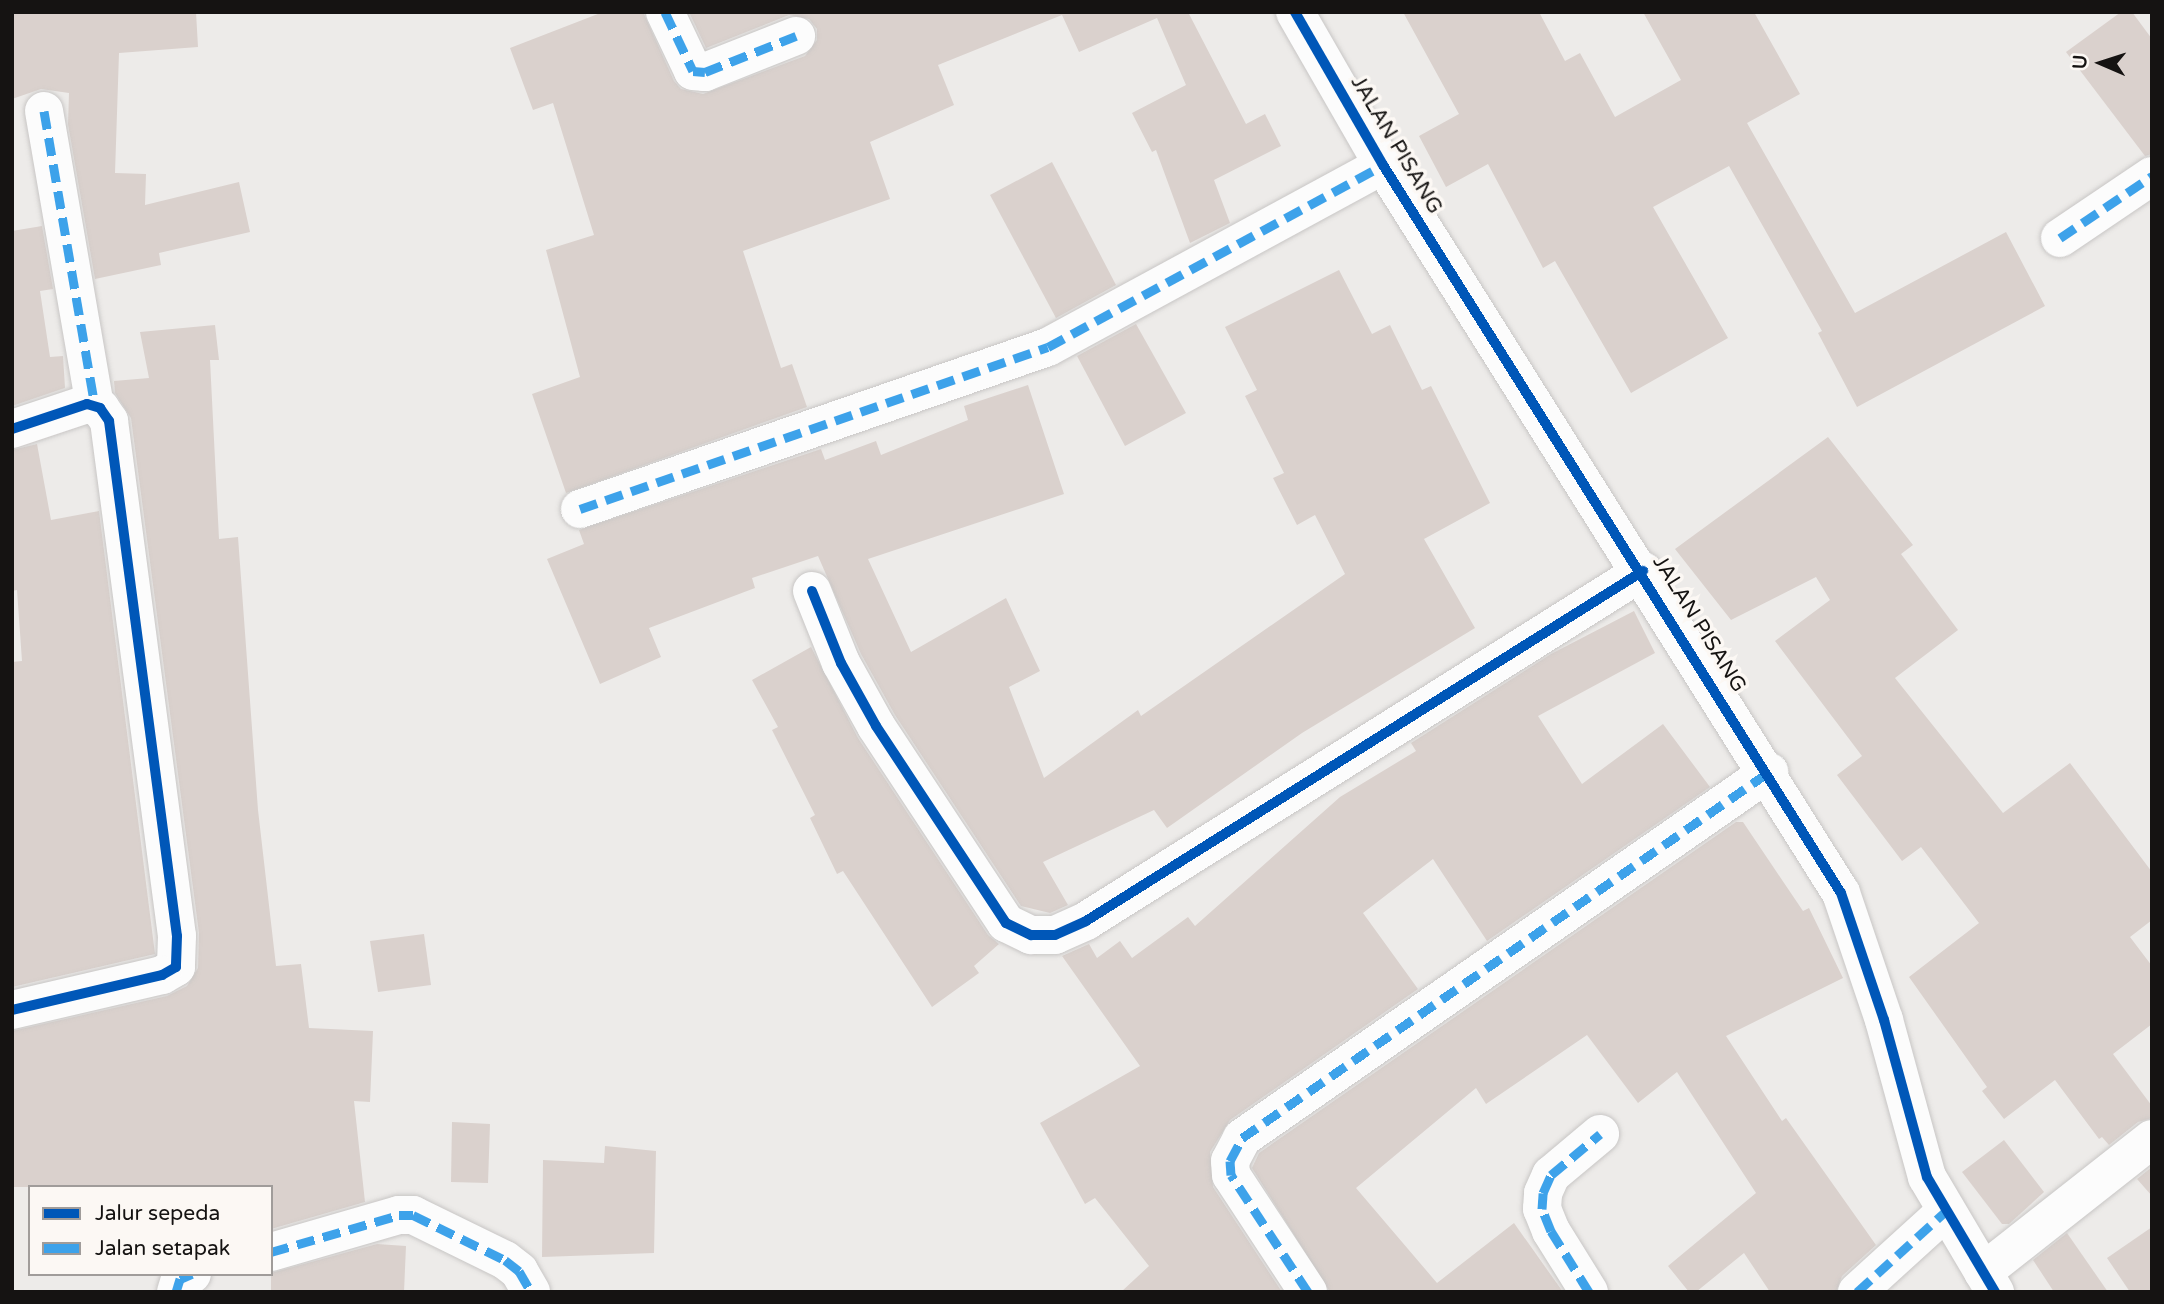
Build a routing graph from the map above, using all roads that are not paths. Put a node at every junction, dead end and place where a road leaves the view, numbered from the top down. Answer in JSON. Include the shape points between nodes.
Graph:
{"nodes":[{"id":1,"x":666,"y":12,"type":"edge"},
{"id":2,"x":1295,"y":12,"type":"edge"},
{"id":3,"x":796,"y":36,"type":"dead end"},
{"id":4,"x":44,"y":111,"type":"dead end"},
{"id":5,"x":1383,"y":165,"type":"junction"},
{"id":6,"x":2152,"y":176,"type":"edge"},
{"id":7,"x":2060,"y":239,"type":"dead end"},
{"id":8,"x":95,"y":405,"type":"junction"},
{"id":9,"x":12,"y":429,"type":"edge"},
{"id":10,"x":580,"y":509,"type":"dead end"},
{"id":11,"x":1643,"y":571,"type":"junction"},
{"id":12,"x":812,"y":591,"type":"dead end"},
{"id":13,"x":1769,"y":772,"type":"junction"},
{"id":14,"x":12,"y":1010,"type":"edge"},
{"id":15,"x":1600,"y":1133,"type":"dead end"},
{"id":16,"x":2152,"y":1139,"type":"edge"},
{"id":17,"x":1946,"y":1211,"type":"junction"},
{"id":18,"x":273,"y":1251,"type":"edge"},
{"id":19,"x":187,"y":1276,"type":"edge"},
{"id":20,"x":1989,"y":1282,"type":"edge"},
{"id":21,"x":176,"y":1292,"type":"edge"},
{"id":22,"x":531,"y":1292,"type":"edge"},
{"id":23,"x":1308,"y":1292,"type":"edge"},
{"id":24,"x":1589,"y":1292,"type":"edge"},
{"id":25,"x":1857,"y":1292,"type":"edge"}],
"edges":[{"from":1,"to":3,"type":"street","via":[[693,71],[705,72]]},
{"from":2,"to":5,"type":"street","name":"JALAN PISANG"},
{"from":4,"to":8,"type":"street"},
{"from":5,"to":10,"type":"street","via":[[1048,347]]},
{"from":5,"to":11,"type":"street","name":"JALAN PISANG"},
{"from":6,"to":7,"type":"street"},
{"from":8,"to":9,"type":"street","via":[[75,406]]},
{"from":8,"to":14,"type":"street","via":[[109,421],[117,468],[177,936],[176,967],[162,975]]},
{"from":11,"to":12,"type":"street","via":[[1098,914],[1055,935],[1031,935],[1006,923],[876,726],[841,663]]},
{"from":11,"to":13,"type":"street","name":"JALAN PISANG"},
{"from":13,"to":17,"type":"street","name":"JALAN PISANG","via":[[1841,893],[1884,1020],[1927,1177]]},
{"from":13,"to":23,"type":"street","via":[[1242,1138],[1230,1161],[1231,1175]]},
{"from":15,"to":24,"type":"street","via":[[1551,1175],[1543,1193],[1542,1209],[1551,1231]]},
{"from":16,"to":20,"type":"street"},
{"from":17,"to":20,"type":"street","name":"JALAN PISANG"},
{"from":17,"to":25,"type":"street"},
{"from":18,"to":22,"type":"street","via":[[399,1215],[413,1215],[505,1260],[519,1271]]},
{"from":19,"to":21,"type":"street","via":[[180,1279]]}]}
